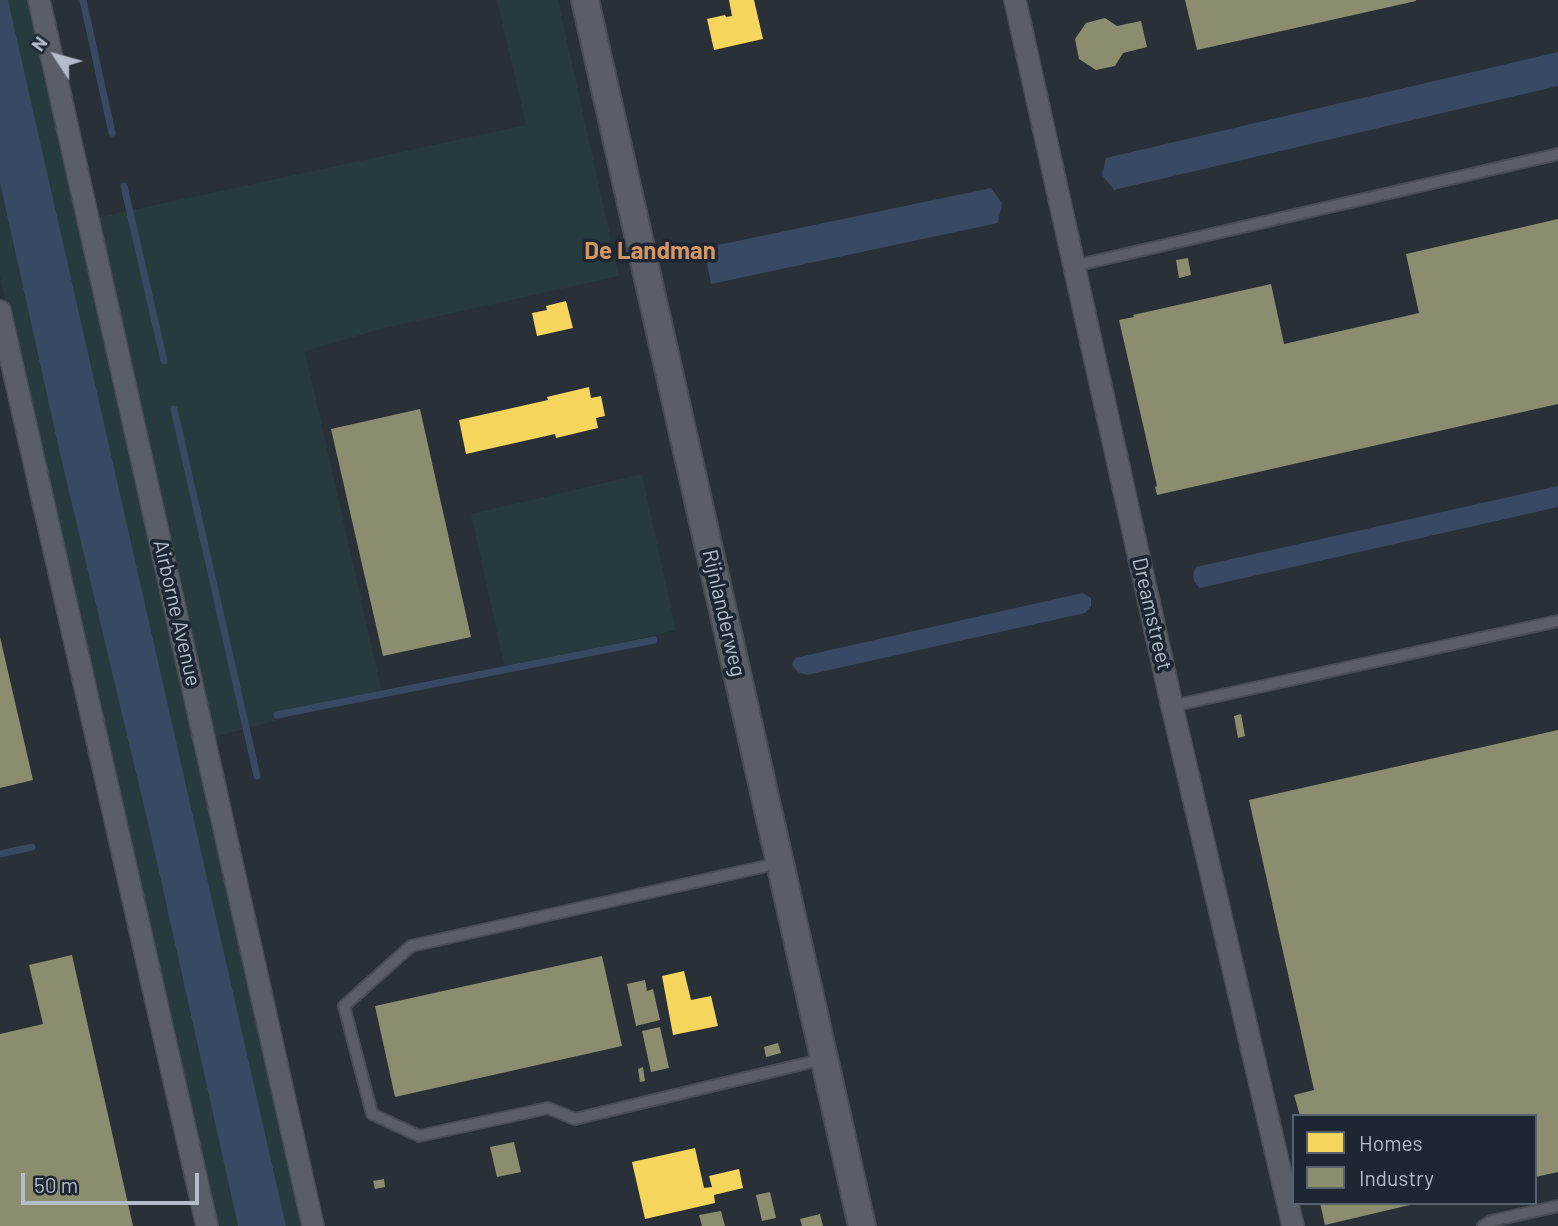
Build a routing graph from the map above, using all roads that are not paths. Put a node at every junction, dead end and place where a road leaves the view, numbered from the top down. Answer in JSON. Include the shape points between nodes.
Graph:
{"nodes":[{"id":1,"x":39,"y":0,"type":"edge"},
{"id":2,"x":585,"y":0,"type":"edge"},
{"id":3,"x":1015,"y":0,"type":"edge"},
{"id":4,"x":1558,"y":154,"type":"edge"},
{"id":5,"x":1074,"y":266,"type":"junction"},
{"id":6,"x":0,"y":311,"type":"edge"},
{"id":7,"x":1558,"y":621,"type":"edge"},
{"id":8,"x":1172,"y":706,"type":"junction"},
{"id":9,"x":780,"y":862,"type":"junction"},
{"id":10,"x":824,"y":1059,"type":"junction"},
{"id":11,"x":1558,"y":1206,"type":"edge"},
{"id":12,"x":208,"y":1226,"type":"edge"},
{"id":13,"x":313,"y":1226,"type":"edge"},
{"id":14,"x":862,"y":1226,"type":"edge"},
{"id":15,"x":1293,"y":1226,"type":"edge"},
{"id":16,"x":1483,"y":1226,"type":"edge"}],
"edges":[{"from":1,"to":13,"type":"street","name":"Airborne Avenue"},
{"from":2,"to":9,"type":"street","name":"Rijnlanderweg"},
{"from":3,"to":5,"type":"street","name":"Dreamstreet"},
{"from":4,"to":5,"type":"lane"},
{"from":5,"to":8,"type":"street","name":"Dreamstreet"},
{"from":6,"to":12,"type":"street"},
{"from":7,"to":8,"type":"lane"},
{"from":8,"to":15,"type":"street","name":"Dreamstreet"},
{"from":9,"to":10,"type":"street","name":"Rijnlanderweg"},
{"from":9,"to":10,"type":"lane","via":[[411,946],[344,1006],[372,1114],[419,1136],[548,1108],[575,1119]]},
{"from":10,"to":14,"type":"street","name":"Rijnlanderweg"},
{"from":11,"to":16,"type":"lane"}]}
